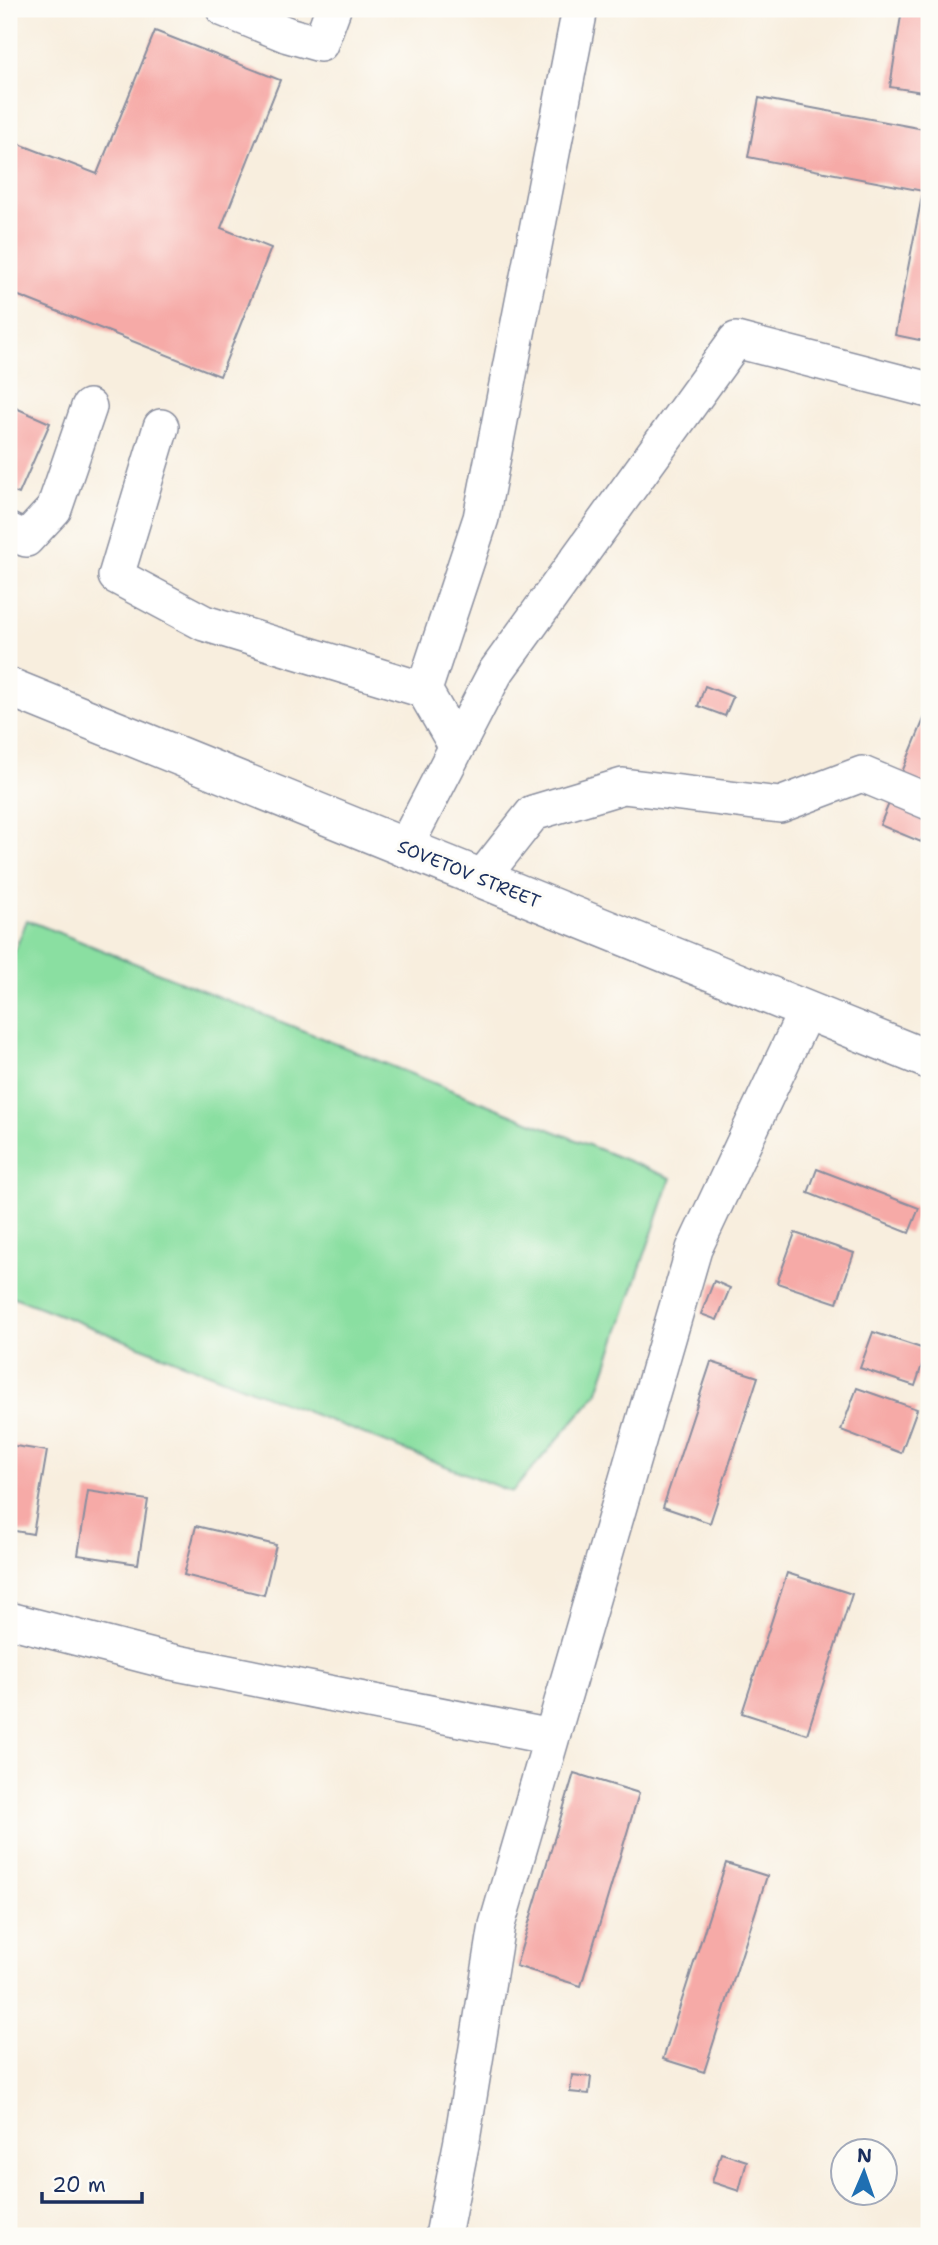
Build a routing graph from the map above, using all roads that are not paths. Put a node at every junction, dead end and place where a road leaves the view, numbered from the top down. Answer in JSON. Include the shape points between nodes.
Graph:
{"nodes":[{"id":1,"x":224,"y":9,"type":"edge"},
{"id":2,"x":332,"y":9,"type":"edge"},
{"id":3,"x":580,"y":9,"type":"edge"},
{"id":4,"x":929,"y":390,"type":"edge"},
{"id":5,"x":89,"y":407,"type":"dead end"},
{"id":6,"x":161,"y":427,"type":"dead end"},
{"id":7,"x":9,"y":531,"type":"edge"},
{"id":8,"x":9,"y":687,"type":"edge"},
{"id":9,"x":424,"y":690,"type":"junction"},
{"id":10,"x":457,"y":747,"type":"junction"},
{"id":11,"x":929,"y":802,"type":"edge"},
{"id":12,"x":404,"y":849,"type":"junction"},
{"id":13,"x":481,"y":878,"type":"junction"},
{"id":14,"x":806,"y":1011,"type":"junction"},
{"id":15,"x":929,"y":1060,"type":"edge"},
{"id":16,"x":9,"y":1620,"type":"edge"},
{"id":17,"x":551,"y":1737,"type":"junction"},
{"id":18,"x":443,"y":2236,"type":"edge"}],
"edges":[{"from":1,"to":2,"type":"street","via":[[320,44]]},
{"from":3,"to":9,"type":"street","via":[[481,518]]},
{"from":4,"to":10,"type":"street","via":[[736,340],[495,673]]},
{"from":5,"to":7,"type":"street","via":[[54,509],[26,538]]},
{"from":6,"to":9,"type":"street","via":[[116,576],[204,623]]},
{"from":8,"to":12,"type":"main road","name":"SOVETOV STREET"},
{"from":9,"to":10,"type":"street"},
{"from":10,"to":12,"type":"street"},
{"from":11,"to":13,"type":"street","via":[[862,774],[780,805],[623,786],[533,813]]},
{"from":12,"to":13,"type":"main road","name":"SOVETOV STREET"},
{"from":13,"to":14,"type":"main road","name":"SOVETOV STREET"},
{"from":14,"to":15,"type":"main road","name":"SOVETOV STREET"},
{"from":14,"to":17,"type":"street","via":[[694,1249]]},
{"from":16,"to":17,"type":"street","via":[[172,1662]]},
{"from":17,"to":18,"type":"street","via":[[496,1925]]}]}
